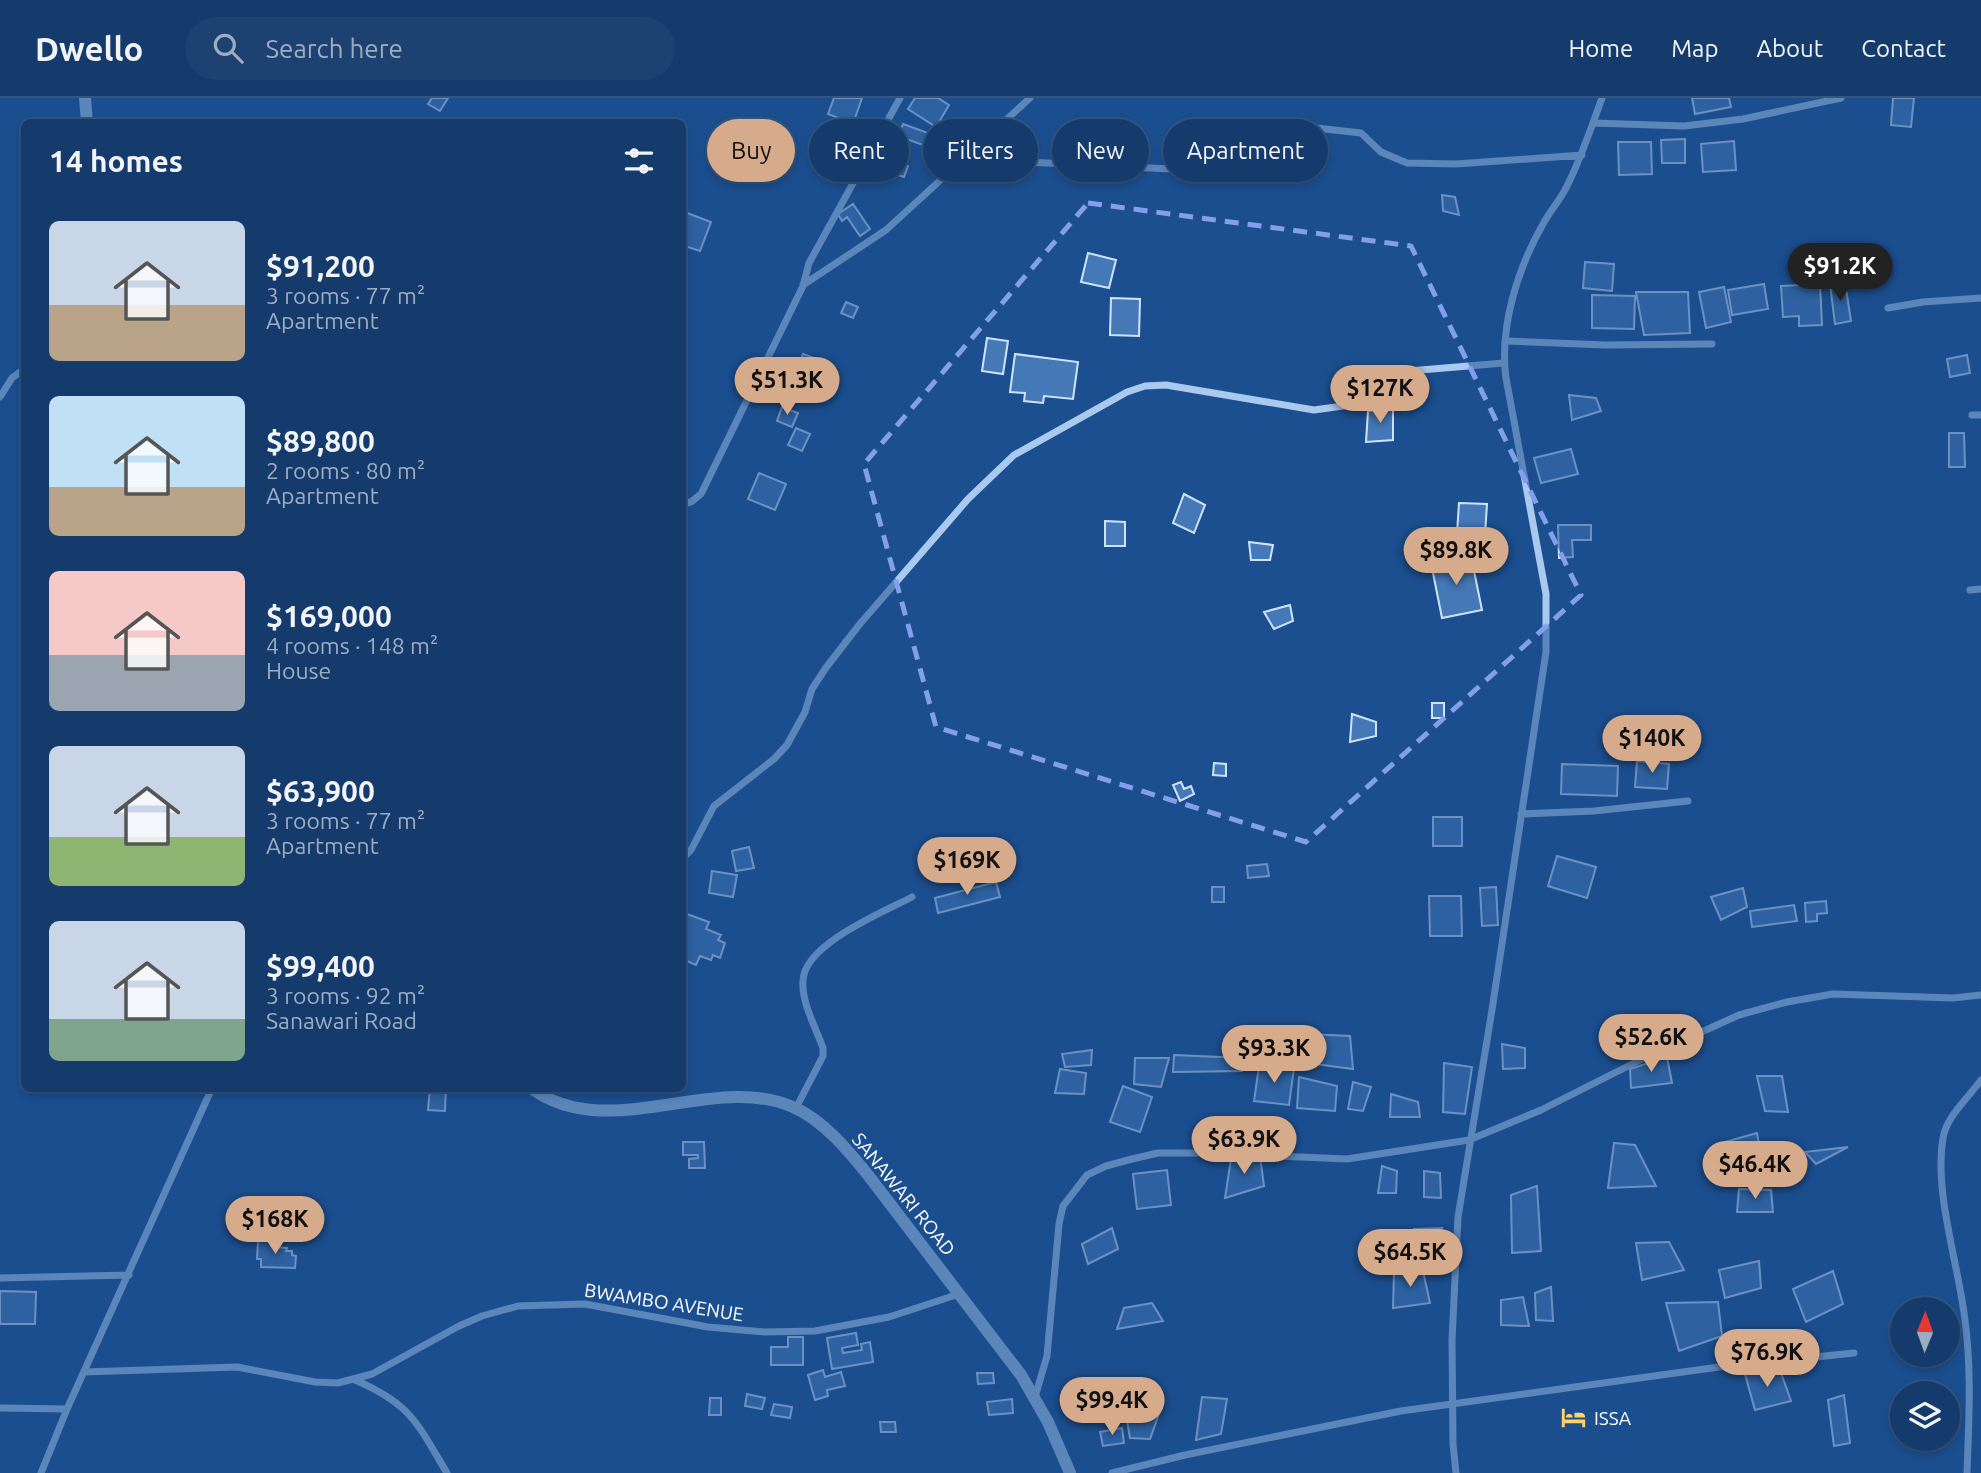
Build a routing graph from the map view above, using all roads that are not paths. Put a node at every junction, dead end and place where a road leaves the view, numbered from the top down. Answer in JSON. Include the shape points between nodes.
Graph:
{"nodes":[{"id":1,"x":85,"y":98,"type":"edge"},
{"id":2,"x":900,"y":98,"type":"edge"},
{"id":3,"x":1030,"y":98,"type":"edge"},
{"id":4,"x":1602,"y":98,"type":"edge"},
{"id":5,"x":1841,"y":98,"type":"edge"},
{"id":6,"x":87,"y":119,"type":"edge"},
{"id":7,"x":1007,"y":119,"type":"edge"},
{"id":8,"x":1593,"y":123,"type":"junction"},
{"id":9,"x":1581,"y":155,"type":"junction"},
{"id":10,"x":1038,"y":163,"type":"edge"},
{"id":11,"x":938,"y":182,"type":"edge"},
{"id":12,"x":803,"y":286,"type":"junction"},
{"id":13,"x":1981,"y":298,"type":"edge"},
{"id":14,"x":1888,"y":308,"type":"dead end"},
{"id":15,"x":1506,"y":341,"type":"junction"},
{"id":16,"x":1713,"y":344,"type":"dead end"},
{"id":17,"x":1504,"y":363,"type":"junction"},
{"id":18,"x":21,"y":371,"type":"edge"},
{"id":19,"x":0,"y":397,"type":"edge"},
{"id":20,"x":1972,"y":415,"type":"dead end"},
{"id":21,"x":1981,"y":415,"type":"edge"},
{"id":22,"x":686,"y":503,"type":"edge"},
{"id":23,"x":1981,"y":589,"type":"edge"},
{"id":24,"x":1970,"y":590,"type":"dead end"},
{"id":25,"x":1688,"y":801,"type":"dead end"},
{"id":26,"x":1521,"y":814,"type":"junction"},
{"id":27,"x":686,"y":855,"type":"edge"},
{"id":28,"x":912,"y":898,"type":"dead end"},
{"id":29,"x":1981,"y":995,"type":"edge"},
{"id":30,"x":1981,"y":1080,"type":"edge"},
{"id":31,"x":210,"y":1092,"type":"edge"},
{"id":32,"x":537,"y":1092,"type":"edge"},
{"id":33,"x":796,"y":1108,"type":"junction"},
{"id":34,"x":1469,"y":1140,"type":"junction"},
{"id":35,"x":129,"y":1275,"type":"junction"},
{"id":36,"x":0,"y":1278,"type":"edge"},
{"id":37,"x":960,"y":1294,"type":"junction"},
{"id":38,"x":1854,"y":1353,"type":"dead end"},
{"id":39,"x":84,"y":1372,"type":"junction"},
{"id":40,"x":354,"y":1380,"type":"junction"},
{"id":41,"x":1035,"y":1398,"type":"junction"},
{"id":42,"x":1453,"y":1402,"type":"junction"},
{"id":43,"x":0,"y":1409,"type":"edge"},
{"id":44,"x":67,"y":1409,"type":"junction"},
{"id":45,"x":41,"y":1473,"type":"edge"},
{"id":46,"x":447,"y":1473,"type":"edge"},
{"id":47,"x":1070,"y":1473,"type":"edge"},
{"id":48,"x":1112,"y":1473,"type":"edge"},
{"id":49,"x":1455,"y":1473,"type":"edge"},
{"id":50,"x":1967,"y":1473,"type":"edge"}],
"edges":[{"from":1,"to":6,"type":"street"},
{"from":2,"to":12,"type":"street","via":[[809,263]]},
{"from":3,"to":7,"type":"street"},
{"from":4,"to":8,"type":"street"},
{"from":5,"to":8,"type":"street","via":[[1684,126]]},
{"from":8,"to":9,"type":"street"},
{"from":9,"to":10,"type":"street","via":[[1407,163],[1381,152],[1361,133],[1253,121],[1228,128],[1195,160],[1171,169]]},
{"from":9,"to":15,"type":"street","via":[[1524,263]]},
{"from":11,"to":12,"type":"street","via":[[886,230]]},
{"from":12,"to":22,"type":"street","via":[[701,494]]},
{"from":13,"to":14,"type":"street"},
{"from":15,"to":16,"type":"street"},
{"from":15,"to":17,"type":"street"},
{"from":17,"to":26,"type":"street","via":[[1546,594],[1545,665]]},
{"from":17,"to":27,"type":"street","via":[[1385,373],[1343,406],[1314,410],[1166,385],[1145,386],[1014,455],[968,499],[859,625],[812,689],[787,745],[714,806]]},
{"from":18,"to":19,"type":"street"},
{"from":20,"to":21,"type":"street"},
{"from":23,"to":24,"type":"street"},
{"from":25,"to":26,"type":"street"},
{"from":26,"to":34,"type":"street"},
{"from":28,"to":33,"type":"street","via":[[849,930],[808,966],[804,993],[823,1056]]},
{"from":29,"to":34,"type":"street","via":[[1833,994],[1739,1015]]},
{"from":30,"to":50,"type":"street","via":[[1948,1124],[1941,1160],[1968,1352]]},
{"from":31,"to":35,"type":"street"},
{"from":32,"to":33,"type":"street","name":"SANAWARI ROAD","via":[[552,1101],[589,1110],[735,1098],[779,1101]]},
{"from":33,"to":37,"type":"street","name":"SANAWARI ROAD","via":[[852,1155]]},
{"from":34,"to":41,"type":"street","via":[[1347,1159],[1158,1153],[1087,1175],[1063,1206],[1047,1356]]},
{"from":34,"to":42,"type":"street","via":[[1454,1262]]},
{"from":35,"to":36,"type":"street"},
{"from":35,"to":39,"type":"street"},
{"from":37,"to":40,"type":"street","name":"BWAMBO AVENUE","via":[[889,1317],[815,1331],[708,1327],[585,1304],[519,1306],[471,1321]]},
{"from":37,"to":41,"type":"street","name":"SANAWARI ROAD"},
{"from":38,"to":42,"type":"street"},
{"from":39,"to":40,"type":"street","name":"BWAMBO AVENUE","via":[[237,1367],[315,1382]]},
{"from":39,"to":44,"type":"street"},
{"from":40,"to":46,"type":"street","via":[[407,1411]]},
{"from":41,"to":47,"type":"street","name":"SANAWARI ROAD"},
{"from":42,"to":48,"type":"street","via":[[1327,1424]]},
{"from":42,"to":49,"type":"street"},
{"from":43,"to":44,"type":"street"},
{"from":44,"to":45,"type":"street"}]}
